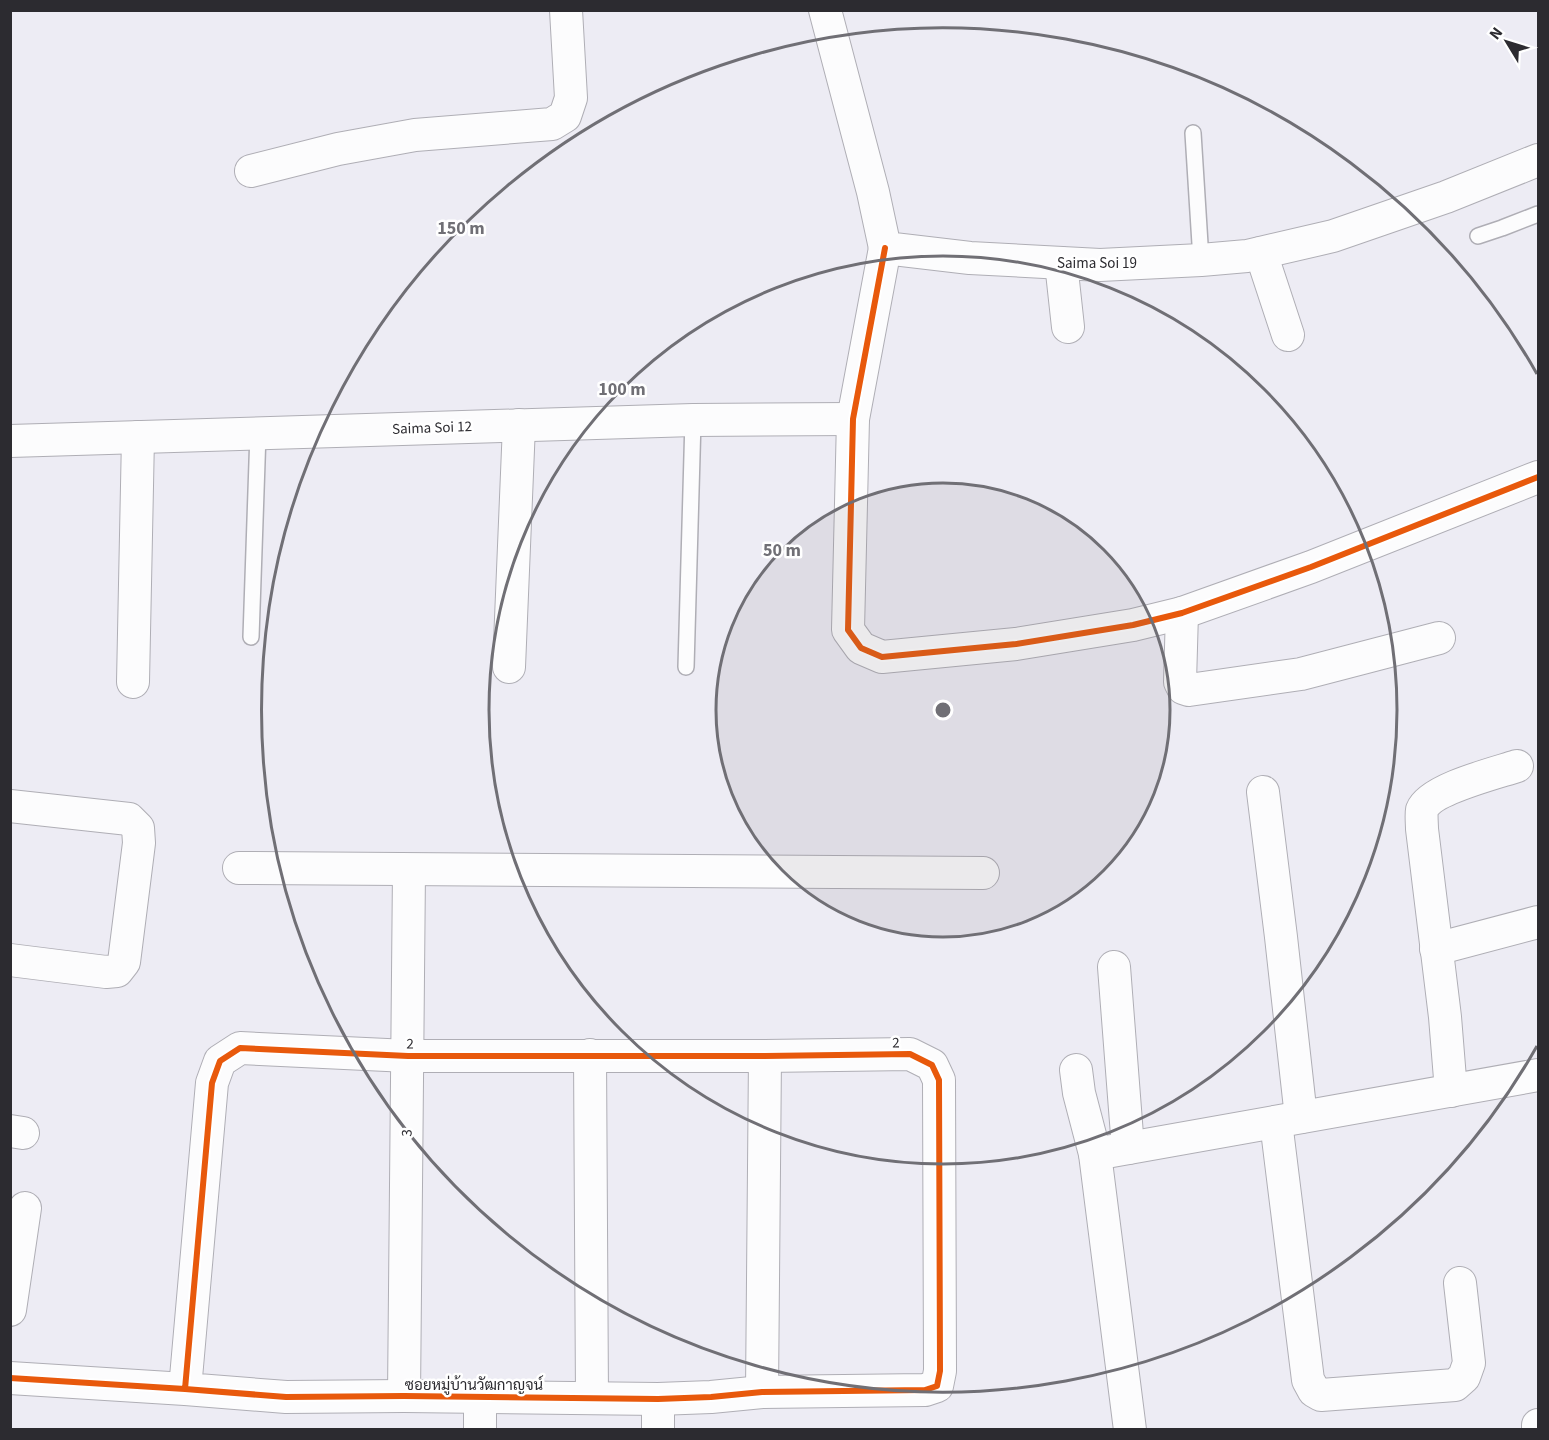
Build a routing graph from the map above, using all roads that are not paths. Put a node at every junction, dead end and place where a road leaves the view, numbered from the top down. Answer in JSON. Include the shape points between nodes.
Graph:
{"nodes":[{"id":1,"x":566,"y":10,"type":"edge"},
{"id":2,"x":825,"y":10,"type":"edge"},
{"id":3,"x":1193,"y":133,"type":"dead end"},
{"id":4,"x":1539,"y":160,"type":"edge"},
{"id":5,"x":251,"y":171,"type":"dead end"},
{"id":6,"x":1539,"y":214,"type":"edge"},
{"id":7,"x":1478,"y":236,"type":"dead end"},
{"id":8,"x":885,"y":248,"type":"junction"},
{"id":9,"x":1261,"y":253,"type":"junction"},
{"id":10,"x":1201,"y":260,"type":"junction"},
{"id":11,"x":1061,"y":263,"type":"junction"},
{"id":12,"x":1068,"y":327,"type":"dead end"},
{"id":13,"x":1288,"y":335,"type":"dead end"},
{"id":14,"x":853,"y":419,"type":"junction"},
{"id":15,"x":693,"y":420,"type":"junction"},
{"id":16,"x":519,"y":425,"type":"junction"},
{"id":17,"x":258,"y":434,"type":"junction"},
{"id":18,"x":138,"y":437,"type":"junction"},
{"id":19,"x":10,"y":441,"type":"edge"},
{"id":20,"x":1539,"y":477,"type":"edge"},
{"id":21,"x":1182,"y":613,"type":"junction"},
{"id":22,"x":251,"y":637,"type":"dead end"},
{"id":23,"x":1439,"y":638,"type":"dead end"},
{"id":24,"x":509,"y":667,"type":"dead end"},
{"id":25,"x":686,"y":668,"type":"dead end"},
{"id":26,"x":133,"y":682,"type":"dead end"},
{"id":27,"x":1517,"y":766,"type":"dead end"},
{"id":28,"x":1263,"y":792,"type":"dead end"},
{"id":29,"x":10,"y":806,"type":"edge"},
{"id":30,"x":239,"y":868,"type":"dead end"},
{"id":31,"x":409,"y":870,"type":"junction"},
{"id":32,"x":983,"y":873,"type":"dead end"},
{"id":33,"x":1539,"y":922,"type":"edge"},
{"id":34,"x":1436,"y":949,"type":"junction"},
{"id":35,"x":10,"y":960,"type":"edge"},
{"id":36,"x":1114,"y":967,"type":"dead end"},
{"id":37,"x":590,"y":1055,"type":"junction"},
{"id":38,"x":408,"y":1056,"type":"junction"},
{"id":39,"x":765,"y":1056,"type":"junction"},
{"id":40,"x":1076,"y":1070,"type":"dead end"},
{"id":41,"x":1539,"y":1075,"type":"edge"},
{"id":42,"x":1451,"y":1090,"type":"junction"},
{"id":43,"x":1289,"y":1119,"type":"junction"},
{"id":44,"x":1128,"y":1148,"type":"junction"},
{"id":45,"x":1095,"y":1154,"type":"junction"},
{"id":46,"x":25,"y":1208,"type":"dead end"},
{"id":47,"x":1460,"y":1283,"type":"dead end"},
{"id":48,"x":10,"y":1310,"type":"edge"},
{"id":49,"x":10,"y":1378,"type":"edge"},
{"id":50,"x":937,"y":1386,"type":"joint"},
{"id":51,"x":185,"y":1389,"type":"junction"},
{"id":52,"x":762,"y":1392,"type":"junction"},
{"id":53,"x":404,"y":1396,"type":"junction"},
{"id":54,"x":480,"y":1396,"type":"junction"},
{"id":55,"x":592,"y":1398,"type":"junction"},
{"id":56,"x":658,"y":1399,"type":"junction"},
{"id":57,"x":480,"y":1430,"type":"edge"},
{"id":58,"x":658,"y":1430,"type":"edge"},
{"id":59,"x":1130,"y":1430,"type":"edge"}],
"edges":[{"from":1,"to":5,"type":"street","via":[[571,98],[565,116],[552,124],[415,135]]},
{"from":2,"to":8,"type":"street"},
{"from":3,"to":10,"type":"lane"},
{"from":4,"to":9,"type":"street","name":"Saima Soi 19","via":[[1333,236]]},
{"from":6,"to":7,"type":"lane"},
{"from":8,"to":11,"type":"street","name":"Saima Soi 19"},
{"from":8,"to":14,"type":"street"},
{"from":9,"to":10,"type":"street","name":"Saima Soi 19"},
{"from":9,"to":13,"type":"street"},
{"from":10,"to":11,"type":"street","name":"Saima Soi 19","via":[[1100,266]]},
{"from":11,"to":12,"type":"street"},
{"from":14,"to":15,"type":"street","name":"Saima Soi 12"},
{"from":14,"to":21,"type":"street","via":[[848,630],[861,648],[882,657],[1016,644]]},
{"from":15,"to":16,"type":"street","name":"Saima Soi 12"},
{"from":15,"to":25,"type":"lane"},
{"from":16,"to":17,"type":"street","name":"Saima Soi 12"},
{"from":16,"to":24,"type":"street"},
{"from":17,"to":18,"type":"street","name":"Saima Soi 12"},
{"from":17,"to":22,"type":"lane"},
{"from":18,"to":19,"type":"street","name":"Saima Soi 12"},
{"from":18,"to":26,"type":"street"},
{"from":20,"to":21,"type":"street"},
{"from":21,"to":23,"type":"street","via":[[1180,682],[1189,690],[1301,674]]},
{"from":27,"to":34,"type":"street","via":[[1442,791],[1422,810]]},
{"from":28,"to":43,"type":"street","via":[[1281,937]]},
{"from":29,"to":35,"type":"street","via":[[129,819],[138,828],[139,843],[124,962],[117,971]]},
{"from":30,"to":31,"type":"street"},
{"from":31,"to":32,"type":"street"},
{"from":31,"to":38,"type":"street","name":"3"},
{"from":33,"to":34,"type":"street"},
{"from":34,"to":42,"type":"street"},
{"from":36,"to":44,"type":"street"},
{"from":37,"to":38,"type":"street","name":"2"},
{"from":37,"to":39,"type":"street","name":"2"},
{"from":37,"to":55,"type":"street"},
{"from":38,"to":51,"type":"street","name":"2","via":[[240,1048],[220,1061],[212,1083]]},
{"from":38,"to":53,"type":"street","name":"3"},
{"from":39,"to":50,"type":"street","name":"2","via":[[910,1054],[932,1065],[939,1080]]},
{"from":39,"to":52,"type":"street"},
{"from":40,"to":45,"type":"street"},
{"from":41,"to":42,"type":"street"},
{"from":42,"to":43,"type":"street"},
{"from":43,"to":44,"type":"street"},
{"from":43,"to":47,"type":"street","via":[[1308,1380],[1314,1391],[1321,1395],[1455,1385],[1464,1377],[1469,1363]]},
{"from":44,"to":45,"type":"street"},
{"from":45,"to":59,"type":"street"},
{"from":46,"to":48,"type":"street"},
{"from":49,"to":51,"type":"street","name":"ซอยหมู่บ้านวัฒกาญจน์"},
{"from":50,"to":52,"type":"street","name":"ซอยหมู่บ้านวัฒกาญจน์","via":[[925,1390]]},
{"from":51,"to":53,"type":"street","name":"ซอยหมู่บ้านวัฒกาญจน์","via":[[286,1397]]},
{"from":52,"to":56,"type":"street","name":"ซอยหมู่บ้านวัฒกาญจน์"},
{"from":53,"to":54,"type":"street","name":"ซอยหมู่บ้านวัฒกาญจน์"},
{"from":54,"to":55,"type":"street","name":"ซอยหมู่บ้านวัฒกาญจน์"},
{"from":54,"to":57,"type":"street"},
{"from":55,"to":56,"type":"street","name":"ซอยหมู่บ้านวัฒกาญจน์"},
{"from":56,"to":58,"type":"street"}]}
